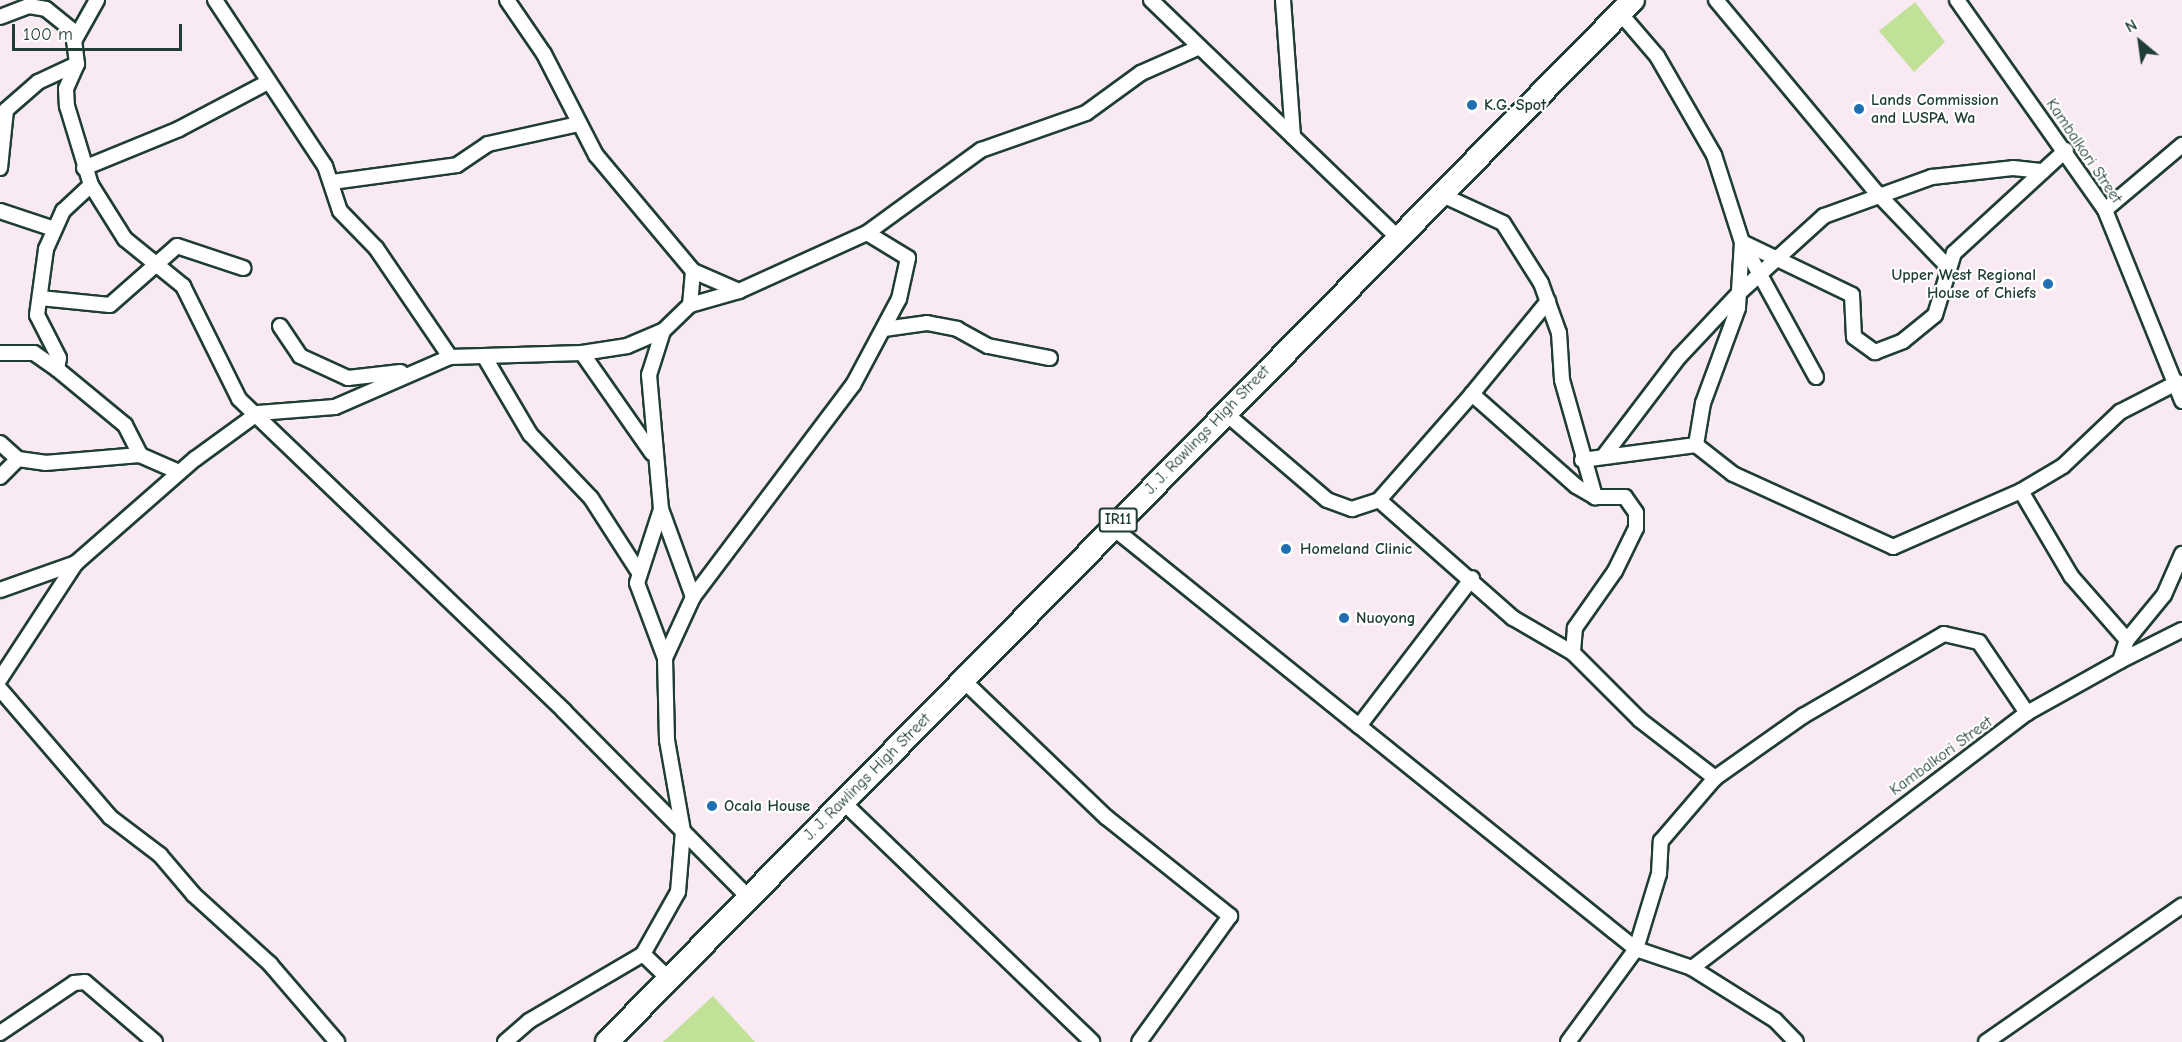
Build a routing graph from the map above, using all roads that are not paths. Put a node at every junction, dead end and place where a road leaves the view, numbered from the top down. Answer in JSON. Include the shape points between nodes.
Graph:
{"nodes":[{"id":1,"x":97,"y":0,"type":"edge"},
{"id":2,"x":215,"y":0,"type":"edge"},
{"id":3,"x":507,"y":0,"type":"edge"},
{"id":4,"x":1152,"y":0,"type":"edge"},
{"id":5,"x":1284,"y":0,"type":"edge"},
{"id":6,"x":1716,"y":0,"type":"edge"},
{"id":7,"x":1957,"y":0,"type":"edge"},
{"id":8,"x":1626,"y":6,"type":"edge"},
{"id":9,"x":0,"y":17,"type":"edge"},
{"id":10,"x":77,"y":34,"type":"junction"},
{"id":11,"x":1200,"y":46,"type":"junction"},
{"id":12,"x":76,"y":64,"type":"junction"},
{"id":13,"x":268,"y":82,"type":"junction"},
{"id":14,"x":578,"y":124,"type":"junction"},
{"id":15,"x":1293,"y":137,"type":"junction"},
{"id":16,"x":2182,"y":145,"type":"edge"},
{"id":17,"x":2066,"y":150,"type":"junction"},
{"id":18,"x":0,"y":168,"type":"edge"},
{"id":19,"x":84,"y":168,"type":"junction"},
{"id":20,"x":2043,"y":171,"type":"junction"},
{"id":21,"x":332,"y":182,"type":"junction"},
{"id":22,"x":91,"y":185,"type":"junction"},
{"id":23,"x":1877,"y":193,"type":"junction"},
{"id":24,"x":1440,"y":194,"type":"junction"},
{"id":25,"x":2105,"y":210,"type":"junction"},
{"id":26,"x":0,"y":211,"type":"edge"},
{"id":27,"x":54,"y":229,"type":"junction"},
{"id":28,"x":867,"y":233,"type":"junction"},
{"id":29,"x":1397,"y":237,"type":"junction"},
{"id":30,"x":1742,"y":242,"type":"junction"},
{"id":31,"x":1779,"y":262,"type":"junction"},
{"id":32,"x":1946,"y":265,"type":"junction"},
{"id":33,"x":157,"y":266,"type":"junction"},
{"id":34,"x":243,"y":268,"type":"dead end"},
{"id":35,"x":693,"y":271,"type":"junction"},
{"id":36,"x":1761,"y":277,"type":"junction"},
{"id":37,"x":739,"y":291,"type":"junction"},
{"id":38,"x":1739,"y":293,"type":"junction"},
{"id":39,"x":40,"y":298,"type":"junction"},
{"id":40,"x":1548,"y":301,"type":"junction"},
{"id":41,"x":690,"y":305,"type":"junction"},
{"id":42,"x":280,"y":326,"type":"dead end"},
{"id":43,"x":884,"y":329,"type":"junction"},
{"id":44,"x":663,"y":332,"type":"junction"},
{"id":45,"x":0,"y":353,"type":"edge"},
{"id":46,"x":582,"y":353,"type":"junction"},
{"id":47,"x":484,"y":356,"type":"junction"},
{"id":48,"x":450,"y":357,"type":"junction"},
{"id":49,"x":1050,"y":358,"type":"dead end"},
{"id":50,"x":57,"y":369,"type":"junction"},
{"id":51,"x":409,"y":371,"type":"junction"},
{"id":52,"x":1816,"y":377,"type":"dead end"},
{"id":53,"x":348,"y":378,"type":"junction"},
{"id":54,"x":2178,"y":382,"type":"junction"},
{"id":55,"x":1472,"y":394,"type":"junction"},
{"id":56,"x":357,"y":398,"type":"junction"},
{"id":57,"x":2182,"y":401,"type":"edge"},
{"id":58,"x":1224,"y":412,"type":"junction"},
{"id":59,"x":258,"y":413,"type":"junction"},
{"id":60,"x":0,"y":443,"type":"edge"},
{"id":61,"x":1696,"y":445,"type":"junction"},
{"id":62,"x":652,"y":453,"type":"junction"},
{"id":63,"x":140,"y":455,"type":"junction"},
{"id":64,"x":1603,"y":457,"type":"junction"},
{"id":65,"x":18,"y":459,"type":"junction"},
{"id":66,"x":1582,"y":460,"type":"junction"},
{"id":67,"x":179,"y":472,"type":"junction"},
{"id":68,"x":0,"y":477,"type":"edge"},
{"id":69,"x":2021,"y":492,"type":"junction"},
{"id":70,"x":1595,"y":497,"type":"junction"},
{"id":71,"x":1379,"y":500,"type":"junction"},
{"id":72,"x":661,"y":509,"type":"junction"},
{"id":73,"x":1112,"y":527,"type":"junction"},
{"id":74,"x":2182,"y":554,"type":"edge"},
{"id":75,"x":76,"y":563,"type":"junction"},
{"id":76,"x":638,"y":571,"type":"junction"},
{"id":77,"x":1472,"y":578,"type":"junction"},
{"id":78,"x":0,"y":590,"type":"edge"},
{"id":79,"x":693,"y":597,"type":"junction"},
{"id":80,"x":2182,"y":630,"type":"edge"},
{"id":81,"x":2127,"y":640,"type":"junction"},
{"id":82,"x":1573,"y":653,"type":"junction"},
{"id":83,"x":665,"y":658,"type":"junction"},
{"id":84,"x":2120,"y":661,"type":"junction"},
{"id":85,"x":0,"y":679,"type":"edge"},
{"id":86,"x":963,"y":680,"type":"junction"},
{"id":87,"x":0,"y":689,"type":"edge"},
{"id":88,"x":2027,"y":713,"type":"junction"},
{"id":89,"x":1359,"y":726,"type":"junction"},
{"id":90,"x":1715,"y":778,"type":"junction"},
{"id":91,"x":843,"y":802,"type":"junction"},
{"id":92,"x":683,"y":831,"type":"junction"},
{"id":93,"x":748,"y":898,"type":"junction"},
{"id":94,"x":2182,"y":906,"type":"edge"},
{"id":95,"x":1636,"y":949,"type":"junction"},
{"id":96,"x":643,"y":954,"type":"junction"},
{"id":97,"x":1692,"y":968,"type":"junction"},
{"id":98,"x":669,"y":979,"type":"junction"},
{"id":99,"x":0,"y":1033,"type":"edge"},
{"id":100,"x":1573,"y":1040,"type":"edge"},
{"id":101,"x":155,"y":1042,"type":"edge"},
{"id":102,"x":337,"y":1042,"type":"edge"},
{"id":103,"x":505,"y":1042,"type":"edge"},
{"id":104,"x":607,"y":1042,"type":"edge"},
{"id":105,"x":1092,"y":1042,"type":"edge"},
{"id":106,"x":1139,"y":1042,"type":"edge"},
{"id":107,"x":1796,"y":1042,"type":"edge"},
{"id":108,"x":1986,"y":1042,"type":"edge"}],
"edges":[{"from":1,"to":10,"type":"street"},
{"from":2,"to":13,"type":"street"},
{"from":3,"to":14,"type":"street","via":[[544,54]]},
{"from":4,"to":11,"type":"street"},
{"from":5,"to":15,"type":"street"},
{"from":6,"to":23,"type":"street"},
{"from":7,"to":17,"type":"street","name":"Kambalkori Street"},
{"from":8,"to":24,"type":"main road","name":"J. J. Rawlings High Street","number":"IR11"},
{"from":8,"to":30,"type":"street","via":[[1714,155]]},
{"from":9,"to":10,"type":"street","via":[[29,6],[46,9]]},
{"from":10,"to":12,"type":"street"},
{"from":11,"to":15,"type":"street"},
{"from":11,"to":28,"type":"street","via":[[1141,73],[1086,113],[981,150]]},
{"from":12,"to":18,"type":"street","via":[[38,81],[12,102],[6,111]]},
{"from":12,"to":19,"type":"street","via":[[66,89],[67,106]]},
{"from":13,"to":19,"type":"street","via":[[179,129]]},
{"from":13,"to":21,"type":"street"},
{"from":14,"to":21,"type":"street","via":[[488,144],[457,165]]},
{"from":14,"to":35,"type":"street","via":[[596,155]]},
{"from":15,"to":29,"type":"street"},
{"from":16,"to":25,"type":"street"},
{"from":17,"to":20,"type":"street"},
{"from":17,"to":25,"type":"street","name":"Kambalkori Street"},
{"from":19,"to":22,"type":"street"},
{"from":20,"to":23,"type":"street","via":[[2025,168],[1932,177]]},
{"from":20,"to":32,"type":"street"},
{"from":21,"to":48,"type":"street","via":[[346,221],[376,248]]},
{"from":22,"to":27,"type":"street","via":[[63,211]]},
{"from":22,"to":33,"type":"street","via":[[125,239]]},
{"from":23,"to":31,"type":"street","via":[[1824,216]]},
{"from":23,"to":32,"type":"street"},
{"from":24,"to":29,"type":"main road","name":"J. J. Rawlings High Street","number":"IR11"},
{"from":24,"to":40,"type":"street","via":[[1503,223]]},
{"from":25,"to":54,"type":"street","name":"Kambalkori Street"},
{"from":26,"to":27,"type":"street"},
{"from":27,"to":39,"type":"street"},
{"from":28,"to":37,"type":"street"},
{"from":28,"to":43,"type":"street","via":[[896,246],[908,258],[899,299]]},
{"from":29,"to":58,"type":"main road","name":"J. J. Rawlings High Street","number":"IR11"},
{"from":30,"to":31,"type":"street"},
{"from":30,"to":36,"type":"street"},
{"from":30,"to":38,"type":"street"},
{"from":31,"to":32,"type":"street","via":[[1852,295],[1854,337],[1875,352],[1903,341],[1935,315],[1945,293]]},
{"from":31,"to":36,"type":"street"},
{"from":33,"to":34,"type":"street","via":[[177,246]]},
{"from":33,"to":39,"type":"street","via":[[110,305]]},
{"from":33,"to":59,"type":"street","via":[[183,286],[239,399]]},
{"from":35,"to":37,"type":"street"},
{"from":35,"to":41,"type":"street"},
{"from":36,"to":38,"type":"street"},
{"from":36,"to":52,"type":"street"},
{"from":37,"to":41,"type":"street"},
{"from":38,"to":61,"type":"street","via":[[1703,403]]},
{"from":38,"to":64,"type":"street","via":[[1679,357]]},
{"from":39,"to":50,"type":"street","via":[[37,315],[58,356]]},
{"from":40,"to":55,"type":"street"},
{"from":40,"to":66,"type":"street"},
{"from":41,"to":44,"type":"street"},
{"from":42,"to":53,"type":"street","via":[[300,356]]},
{"from":43,"to":49,"type":"street","via":[[927,323],[957,329],[988,346]]},
{"from":43,"to":79,"type":"street","via":[[853,385]]},
{"from":44,"to":46,"type":"street","via":[[627,346]]},
{"from":44,"to":62,"type":"street","via":[[649,375]]},
{"from":45,"to":50,"type":"street","via":[[34,353]]},
{"from":46,"to":47,"type":"street"},
{"from":46,"to":62,"type":"street"},
{"from":47,"to":48,"type":"street"},
{"from":47,"to":76,"type":"street","via":[[530,434],[591,498]]},
{"from":48,"to":51,"type":"street"},
{"from":50,"to":63,"type":"street","via":[[125,425]]},
{"from":51,"to":53,"type":"street"},
{"from":51,"to":56,"type":"street"},
{"from":53,"to":56,"type":"street"},
{"from":54,"to":57,"type":"street","name":"Kambalkori Street"},
{"from":54,"to":69,"type":"street","via":[[2120,412],[2063,466]]},
{"from":55,"to":70,"type":"street"},
{"from":55,"to":71,"type":"street"},
{"from":56,"to":59,"type":"street","via":[[335,407]]},
{"from":58,"to":71,"type":"street","via":[[1327,500],[1352,508]]},
{"from":58,"to":73,"type":"main road","name":"J. J. Rawlings High Street","number":"IR11"},
{"from":59,"to":67,"type":"street"},
{"from":59,"to":92,"type":"street"},
{"from":60,"to":65,"type":"street"},
{"from":61,"to":64,"type":"street"},
{"from":61,"to":69,"type":"street","via":[[1732,474],[1893,547]]},
{"from":62,"to":72,"type":"street"},
{"from":63,"to":65,"type":"street","via":[[45,463]]},
{"from":63,"to":67,"type":"street"},
{"from":64,"to":66,"type":"street"},
{"from":65,"to":68,"type":"street"},
{"from":66,"to":70,"type":"street"},
{"from":67,"to":75,"type":"street"},
{"from":69,"to":81,"type":"street","via":[[2071,576]]},
{"from":70,"to":82,"type":"street","via":[[1625,497],[1636,513],[1636,528],[1615,571],[1575,628]]},
{"from":71,"to":77,"type":"street"},
{"from":72,"to":76,"type":"street"},
{"from":72,"to":79,"type":"street"},
{"from":73,"to":86,"type":"main road","name":"J. J. Rawlings High Street","number":"IR11"},
{"from":73,"to":89,"type":"street"},
{"from":74,"to":81,"type":"street","via":[[2164,595]]},
{"from":75,"to":78,"type":"street"},
{"from":75,"to":85,"type":"street"},
{"from":76,"to":83,"type":"street","via":[[640,595]]},
{"from":77,"to":82,"type":"street","via":[[1513,618]]},
{"from":77,"to":89,"type":"street"},
{"from":79,"to":83,"type":"street"},
{"from":80,"to":84,"type":"street","name":"Kambalkori Street"},
{"from":81,"to":84,"type":"street"},
{"from":82,"to":90,"type":"street","via":[[1640,720]]},
{"from":83,"to":92,"type":"street","via":[[667,740]]},
{"from":84,"to":88,"type":"street","name":"Kambalkori Street"},
{"from":86,"to":91,"type":"main road","name":"J. J. Rawlings High Street","number":"IR11"},
{"from":86,"to":106,"type":"street","via":[[1106,817],[1230,916]]},
{"from":87,"to":102,"type":"street","via":[[91,788],[110,817],[160,855],[194,895],[270,964]]},
{"from":88,"to":90,"type":"street","via":[[1979,642],[1944,634],[1812,710]]},
{"from":88,"to":97,"type":"street","name":"Kambalkori Street"},
{"from":89,"to":95,"type":"street"},
{"from":90,"to":95,"type":"street","via":[[1661,841],[1659,874]]},
{"from":91,"to":93,"type":"main road","name":"J. J. Rawlings High Street","number":"IR11"},
{"from":91,"to":105,"type":"street"},
{"from":92,"to":93,"type":"street"},
{"from":92,"to":96,"type":"street","via":[[678,892]]},
{"from":93,"to":98,"type":"main road","name":"J. J. Rawlings High Street","number":"IR11"},
{"from":94,"to":108,"type":"street"},
{"from":95,"to":97,"type":"street"},
{"from":95,"to":100,"type":"street"},
{"from":96,"to":98,"type":"street"},
{"from":96,"to":103,"type":"street","via":[[529,1021]]},
{"from":97,"to":107,"type":"street","via":[[1775,1020]]},
{"from":98,"to":104,"type":"main road","name":"J. J. Rawlings High Street","number":"IR11"},
{"from":99,"to":101,"type":"street","via":[[74,983],[85,982]]}]}
